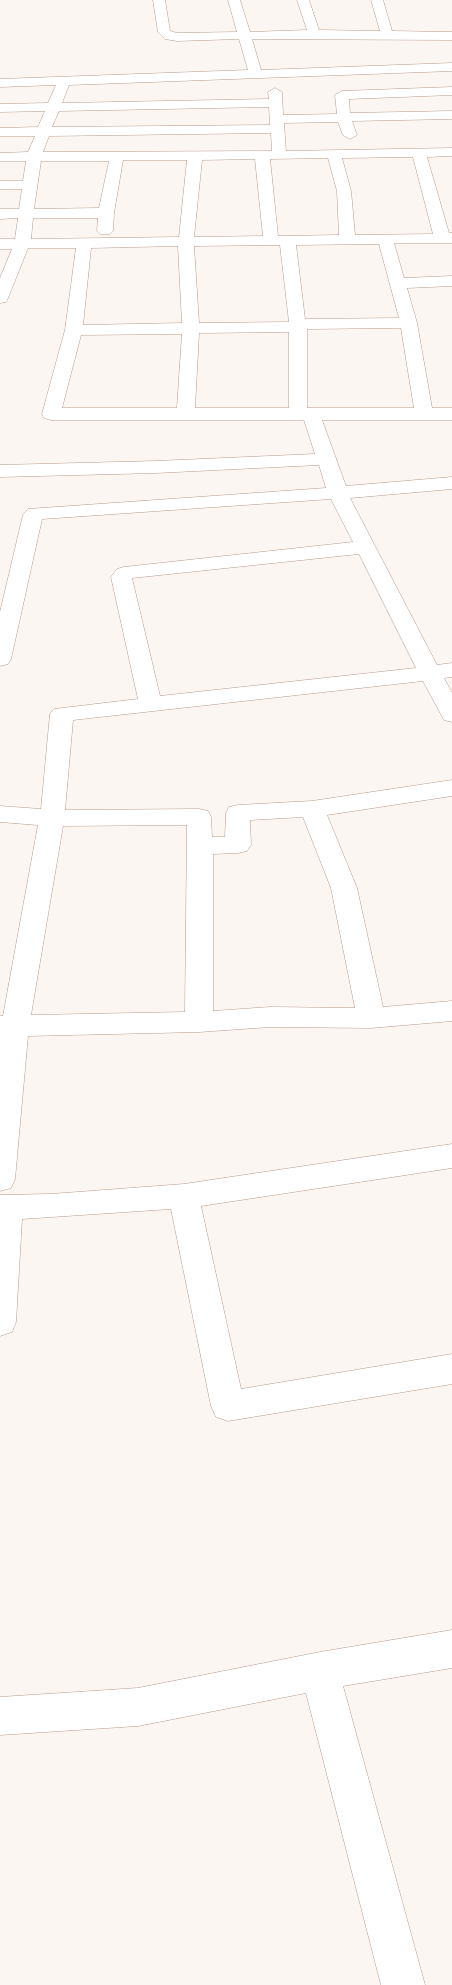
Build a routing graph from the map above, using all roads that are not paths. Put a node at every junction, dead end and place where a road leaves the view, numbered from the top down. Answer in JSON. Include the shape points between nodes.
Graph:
{"nodes":[{"id":1,"x":159,"y":0,"type":"edge"},
{"id":2,"x":234,"y":0,"type":"edge"},
{"id":3,"x":303,"y":0,"type":"edge"},
{"id":4,"x":377,"y":0,"type":"edge"},
{"id":5,"x":314,"y":34,"type":"junction"},
{"id":6,"x":246,"y":35,"type":"junction"},
{"id":7,"x":387,"y":35,"type":"junction"},
{"id":8,"x":452,"y":36,"type":"edge"},
{"id":9,"x":452,"y":67,"type":"edge"},
{"id":10,"x":256,"y":74,"type":"junction"},
{"id":11,"x":64,"y":81,"type":"junction"},
{"id":12,"x":0,"y":83,"type":"edge"},
{"id":13,"x":452,"y":91,"type":"edge"},
{"id":14,"x":53,"y":107,"type":"junction"},
{"id":15,"x":0,"y":108,"type":"edge"},
{"id":16,"x":452,"y":115,"type":"edge"},
{"id":17,"x":344,"y":118,"type":"junction"},
{"id":18,"x":277,"y":124,"type":"junction"},
{"id":19,"x":422,"y":125,"type":"junction"},
{"id":20,"x":0,"y":132,"type":"edge"},
{"id":21,"x":43,"y":132,"type":"junction"},
{"id":22,"x":452,"y":152,"type":"edge"},
{"id":23,"x":425,"y":153,"type":"junction"},
{"id":24,"x":334,"y":154,"type":"junction"},
{"id":25,"x":355,"y":154,"type":"junction"},
{"id":26,"x":262,"y":155,"type":"junction"},
{"id":27,"x":280,"y":155,"type":"junction"},
{"id":28,"x":34,"y":156,"type":"junction"},
{"id":29,"x":117,"y":156,"type":"junction"},
{"id":30,"x":195,"y":156,"type":"junction"},
{"id":31,"x":0,"y":157,"type":"edge"},
{"id":32,"x":0,"y":185,"type":"edge"},
{"id":33,"x":29,"y":185,"type":"junction"},
{"id":34,"x":106,"y":213,"type":"junction"},
{"id":35,"x":0,"y":214,"type":"edge"},
{"id":36,"x":26,"y":214,"type":"junction"},
{"id":37,"x":385,"y":238,"type":"junction"},
{"id":38,"x":447,"y":238,"type":"edge"},
{"id":39,"x":347,"y":239,"type":"junction"},
{"id":40,"x":279,"y":240,"type":"junction"},
{"id":41,"x":186,"y":241,"type":"junction"},
{"id":42,"x":104,"y":242,"type":"junction"},
{"id":43,"x":84,"y":243,"type":"junction"},
{"id":44,"x":0,"y":244,"type":"edge"},
{"id":45,"x":22,"y":244,"type":"junction"},
{"id":46,"x":408,"y":255,"type":"dead end"},
{"id":47,"x":390,"y":256,"type":"junction"},
{"id":48,"x":4,"y":277,"type":"edge"},
{"id":49,"x":452,"y":281,"type":"edge"},
{"id":50,"x":397,"y":283,"type":"junction"},
{"id":51,"x":0,"y":298,"type":"edge"},
{"id":52,"x":409,"y":323,"type":"junction"},
{"id":53,"x":298,"y":325,"type":"junction"},
{"id":54,"x":191,"y":329,"type":"junction"},
{"id":55,"x":74,"y":330,"type":"junction"},
{"id":56,"x":186,"y":413,"type":"junction"},
{"id":57,"x":305,"y":414,"type":"junction"},
{"id":58,"x":424,"y":414,"type":"junction"},
{"id":59,"x":452,"y":414,"type":"edge"},
{"id":60,"x":326,"y":459,"type":"junction"},
{"id":61,"x":0,"y":471,"type":"edge"},
{"id":62,"x":452,"y":483,"type":"edge"},
{"id":63,"x":338,"y":493,"type":"junction"},
{"id":64,"x":365,"y":547,"type":"junction"},
{"id":65,"x":0,"y":660,"type":"edge"},
{"id":66,"x":441,"y":672,"type":"edge"},
{"id":67,"x":151,"y":705,"type":"junction"},
{"id":68,"x":452,"y":715,"type":"edge"},
{"id":69,"x":452,"y":788,"type":"edge"},
{"id":70,"x":312,"y":809,"type":"junction"},
{"id":71,"x":0,"y":814,"type":"edge"},
{"id":72,"x":52,"y":818,"type":"junction"},
{"id":73,"x":200,"y":846,"type":"junction"},
{"id":74,"x":452,"y":1011,"type":"edge"},
{"id":75,"x":371,"y":1018,"type":"junction"},
{"id":76,"x":199,"y":1022,"type":"junction"},
{"id":77,"x":8,"y":1026,"type":"edge"},
{"id":78,"x":452,"y":1156,"type":"edge"},
{"id":79,"x":184,"y":1196,"type":"junction"},
{"id":80,"x":2,"y":1198,"type":"edge"},
{"id":81,"x":0,"y":1322,"type":"edge"},
{"id":82,"x":452,"y":1369,"type":"edge"},
{"id":83,"x":452,"y":1649,"type":"edge"},
{"id":84,"x":320,"y":1671,"type":"junction"},
{"id":85,"x":0,"y":1716,"type":"edge"},
{"id":86,"x":398,"y":1984,"type":"edge"}],
"edges":[{"from":1,"to":6,"type":"street","via":[[164,32],[170,36]]},
{"from":2,"to":6,"type":"street"},
{"from":3,"to":5,"type":"street"},
{"from":4,"to":7,"type":"street"},
{"from":5,"to":6,"type":"street"},
{"from":5,"to":7,"type":"street","via":[[353,39]]},
{"from":6,"to":10,"type":"street"},
{"from":7,"to":8,"type":"street"},
{"from":9,"to":10,"type":"street","via":[[353,66]]},
{"from":10,"to":11,"type":"street"},
{"from":11,"to":12,"type":"street"},
{"from":11,"to":14,"type":"street"},
{"from":13,"to":17,"type":"street","via":[[342,95]]},
{"from":14,"to":15,"type":"street"},
{"from":14,"to":18,"type":"street","via":[[276,98]]},
{"from":14,"to":21,"type":"street"},
{"from":16,"to":19,"type":"street"},
{"from":17,"to":18,"type":"street"},
{"from":17,"to":19,"type":"street"},
{"from":17,"to":25,"type":"street"},
{"from":18,"to":21,"type":"street"},
{"from":18,"to":27,"type":"street"},
{"from":19,"to":23,"type":"street"},
{"from":20,"to":21,"type":"street"},
{"from":21,"to":28,"type":"street"},
{"from":22,"to":23,"type":"street"},
{"from":23,"to":25,"type":"street"},
{"from":23,"to":38,"type":"street","via":[[438,193]]},
{"from":24,"to":25,"type":"street"},
{"from":24,"to":27,"type":"street"},
{"from":24,"to":39,"type":"street","via":[[344,192]]},
{"from":26,"to":27,"type":"street"},
{"from":26,"to":30,"type":"street"},
{"from":26,"to":40,"type":"street"},
{"from":28,"to":29,"type":"street"},
{"from":28,"to":31,"type":"street"},
{"from":28,"to":33,"type":"street"},
{"from":29,"to":30,"type":"street"},
{"from":29,"to":34,"type":"street"},
{"from":30,"to":41,"type":"street"},
{"from":32,"to":33,"type":"street"},
{"from":33,"to":36,"type":"street"},
{"from":34,"to":36,"type":"street"},
{"from":34,"to":42,"type":"street"},
{"from":35,"to":36,"type":"street"},
{"from":36,"to":45,"type":"street"},
{"from":37,"to":38,"type":"street"},
{"from":37,"to":39,"type":"street"},
{"from":37,"to":47,"type":"street"},
{"from":39,"to":40,"type":"street"},
{"from":40,"to":41,"type":"street"},
{"from":40,"to":53,"type":"street"},
{"from":41,"to":42,"type":"street"},
{"from":41,"to":54,"type":"street"},
{"from":42,"to":43,"type":"street"},
{"from":43,"to":45,"type":"street"},
{"from":43,"to":55,"type":"street"},
{"from":44,"to":45,"type":"street"},
{"from":45,"to":48,"type":"street"},
{"from":46,"to":47,"type":"street"},
{"from":47,"to":50,"type":"street"},
{"from":48,"to":51,"type":"street"},
{"from":49,"to":50,"type":"street"},
{"from":50,"to":52,"type":"street"},
{"from":52,"to":53,"type":"street"},
{"from":52,"to":58,"type":"street"},
{"from":53,"to":54,"type":"street"},
{"from":53,"to":57,"type":"street"},
{"from":54,"to":55,"type":"street"},
{"from":54,"to":56,"type":"street"},
{"from":55,"to":56,"type":"street","via":[[51,414]]},
{"from":56,"to":57,"type":"street"},
{"from":57,"to":58,"type":"street"},
{"from":57,"to":60,"type":"street"},
{"from":58,"to":59,"type":"street"},
{"from":60,"to":61,"type":"street"},
{"from":60,"to":63,"type":"street"},
{"from":62,"to":63,"type":"street"},
{"from":63,"to":64,"type":"street"},
{"from":63,"to":65,"type":"street","via":[[35,513]]},
{"from":64,"to":66,"type":"street"},
{"from":64,"to":67,"type":"street","via":[[124,573],[121,577]]},
{"from":66,"to":67,"type":"street"},
{"from":66,"to":68,"type":"street"},
{"from":67,"to":72,"type":"street","via":[[62,714]]},
{"from":69,"to":70,"type":"street"},
{"from":70,"to":73,"type":"street","via":[[238,813],[238,845]]},
{"from":70,"to":75,"type":"street","via":[[344,888]]},
{"from":71,"to":72,"type":"street"},
{"from":72,"to":73,"type":"street","via":[[199,817]]},
{"from":72,"to":77,"type":"street"},
{"from":73,"to":76,"type":"street"},
{"from":74,"to":75,"type":"street"},
{"from":75,"to":76,"type":"street","via":[[270,1017]]},
{"from":76,"to":77,"type":"street"},
{"from":77,"to":80,"type":"street"},
{"from":78,"to":79,"type":"street"},
{"from":79,"to":80,"type":"street"},
{"from":79,"to":82,"type":"street","via":[[228,1406]]},
{"from":80,"to":81,"type":"street"},
{"from":83,"to":84,"type":"street"},
{"from":84,"to":85,"type":"street","via":[[138,1707]]},
{"from":84,"to":86,"type":"street"}]}
